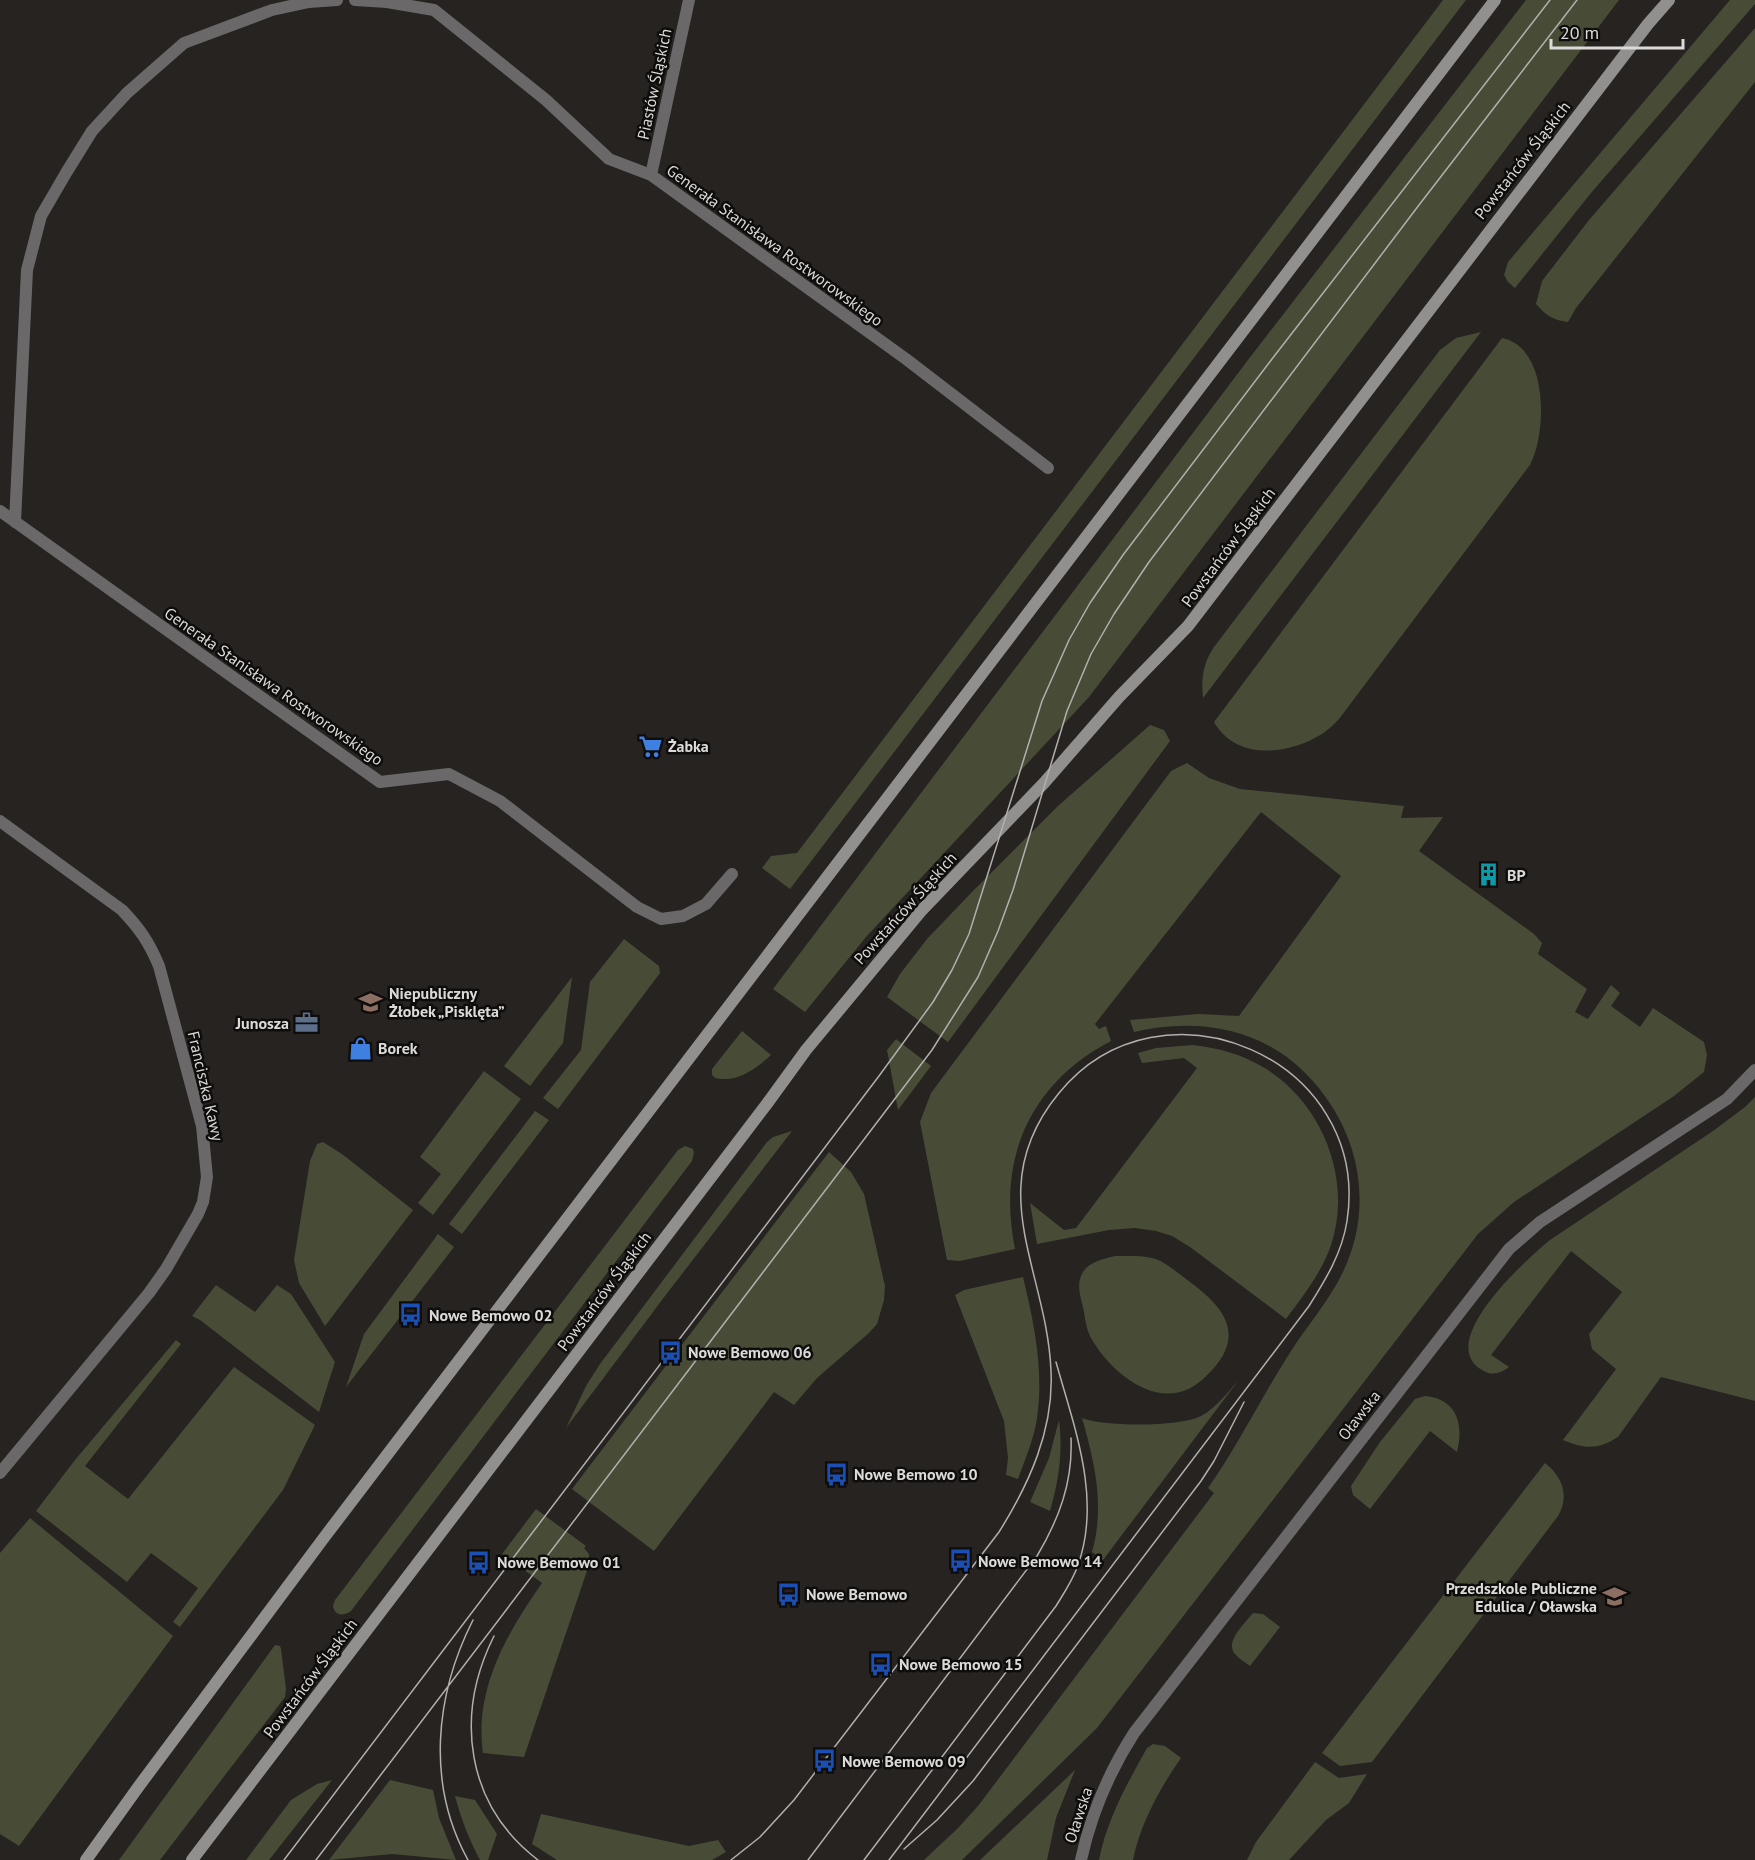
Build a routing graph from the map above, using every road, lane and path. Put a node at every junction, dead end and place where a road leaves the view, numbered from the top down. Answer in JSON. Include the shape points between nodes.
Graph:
{"nodes":[{"id":1,"x":337,"y":0,"type":"edge"},
{"id":2,"x":355,"y":0,"type":"edge"},
{"id":3,"x":689,"y":0,"type":"edge"},
{"id":4,"x":1495,"y":0,"type":"edge"},
{"id":5,"x":1669,"y":0,"type":"edge"},
{"id":6,"x":651,"y":176,"type":"junction"},
{"id":7,"x":1048,"y":468,"type":"dead end"},
{"id":8,"x":0,"y":512,"type":"edge"},
{"id":9,"x":15,"y":522,"type":"junction"},
{"id":10,"x":0,"y":820,"type":"edge"},
{"id":11,"x":732,"y":874,"type":"dead end"},
{"id":12,"x":1755,"y":1070,"type":"edge"},
{"id":13,"x":0,"y":1473,"type":"edge"},
{"id":14,"x":86,"y":1860,"type":"edge"},
{"id":15,"x":192,"y":1860,"type":"edge"},
{"id":16,"x":1081,"y":1860,"type":"edge"}],
"edges":[{"from":1,"to":9,"type":"street","via":[[272,10],[184,43],[127,93],[92,131],[66,172],[41,216],[27,270]]},
{"from":2,"to":6,"type":"street","name":"Generała Stanisława Rostworowskiego","via":[[434,10],[546,100],[609,159]]},
{"from":3,"to":6,"type":"street","name":"Piastów Śląskich"},
{"from":4,"to":14,"type":"main road","via":[[326,1535]]},
{"from":5,"to":15,"type":"main road","name":"Powstańców Śląskich","via":[[1188,626],[922,910],[806,1050]]},
{"from":6,"to":7,"type":"street","name":"Generała Stanisława Rostworowskiego","via":[[906,359]]},
{"from":8,"to":9,"type":"street","name":"Generała Stanisława Rostworowskiego"},
{"from":9,"to":11,"type":"street","name":"Generała Stanisława Rostworowskiego","via":[[380,782],[449,774],[500,801],[637,907],[661,919],[683,916],[706,904]]},
{"from":10,"to":13,"type":"street","name":"Franciszka Kawy","via":[[122,910],[150,944],[202,1126],[207,1168],[203,1202],[166,1269]]},
{"from":12,"to":16,"type":"street","name":"Oławska","via":[[1727,1099],[1540,1222],[1509,1249],[1134,1732],[1093,1814]]}]}
